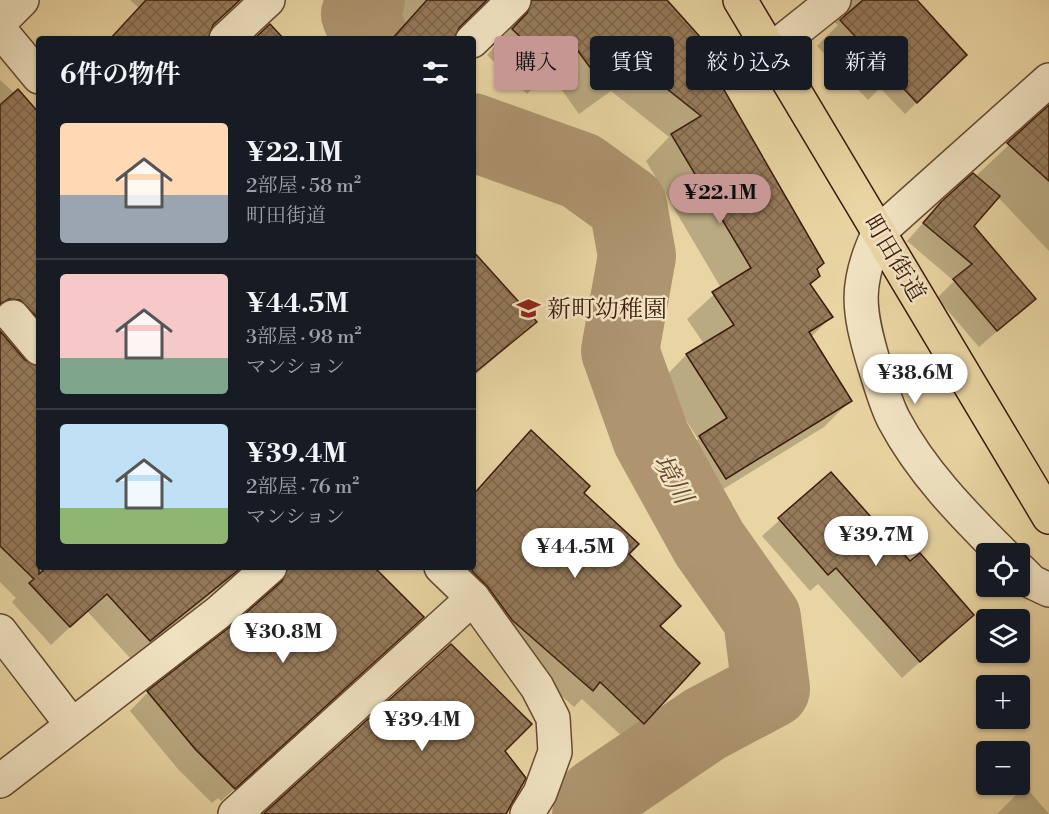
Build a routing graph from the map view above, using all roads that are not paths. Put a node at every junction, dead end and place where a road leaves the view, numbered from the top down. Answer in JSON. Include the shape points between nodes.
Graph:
{"nodes":[{"id":1,"x":22,"y":0,"type":"edge"},
{"id":2,"x":268,"y":0,"type":"edge"},
{"id":3,"x":514,"y":0,"type":"edge"},
{"id":4,"x":740,"y":0,"type":"edge"},
{"id":5,"x":834,"y":0,"type":"edge"},
{"id":6,"x":0,"y":22,"type":"edge"},
{"id":7,"x":0,"y":30,"type":"edge"},
{"id":8,"x":229,"y":36,"type":"edge"},
{"id":9,"x":761,"y":36,"type":"edge"},
{"id":10,"x":789,"y":36,"type":"edge"},
{"id":11,"x":476,"y":37,"type":"edge"},
{"id":12,"x":36,"y":73,"type":"edge"},
{"id":13,"x":1049,"y":80,"type":"edge"},
{"id":14,"x":793,"y":90,"type":"edge"},
{"id":15,"x":879,"y":232,"type":"junction"},
{"id":16,"x":13,"y":317,"type":"dead end"},
{"id":17,"x":36,"y":344,"type":"edge"},
{"id":18,"x":1049,"y":517,"type":"edge"},
{"id":19,"x":992,"y":543,"type":"edge"},
{"id":20,"x":267,"y":570,"type":"edge"},
{"id":21,"x":444,"y":570,"type":"edge"},
{"id":22,"x":1030,"y":580,"type":"edge"},
{"id":23,"x":1049,"y":590,"type":"edge"},
{"id":24,"x":473,"y":598,"type":"junction"},
{"id":25,"x":0,"y":631,"type":"edge"},
{"id":26,"x":72,"y":725,"type":"junction"},
{"id":27,"x":0,"y":781,"type":"edge"},
{"id":28,"x":235,"y":814,"type":"edge"},
{"id":29,"x":527,"y":814,"type":"edge"}],
"edges":[{"from":1,"to":6,"type":"street"},
{"from":2,"to":8,"type":"street"},
{"from":3,"to":11,"type":"street"},
{"from":4,"to":9,"type":"main road","name":"町田街道"},
{"from":5,"to":10,"type":"street"},
{"from":7,"to":12,"type":"street"},
{"from":13,"to":15,"type":"street"},
{"from":14,"to":15,"type":"main road","name":"町田街道"},
{"from":15,"to":18,"type":"main road","name":"町田街道"},
{"from":15,"to":19,"type":"street","via":[[866,259],[861,309],[893,419],[949,499]]},
{"from":16,"to":17,"type":"street"},
{"from":20,"to":26,"type":"street","via":[[219,612]]},
{"from":21,"to":24,"type":"street"},
{"from":22,"to":23,"type":"street"},
{"from":24,"to":28,"type":"street"},
{"from":24,"to":29,"type":"street","via":[[537,687],[553,718],[555,752],[540,793]]},
{"from":25,"to":26,"type":"street"},
{"from":26,"to":27,"type":"street"}]}
